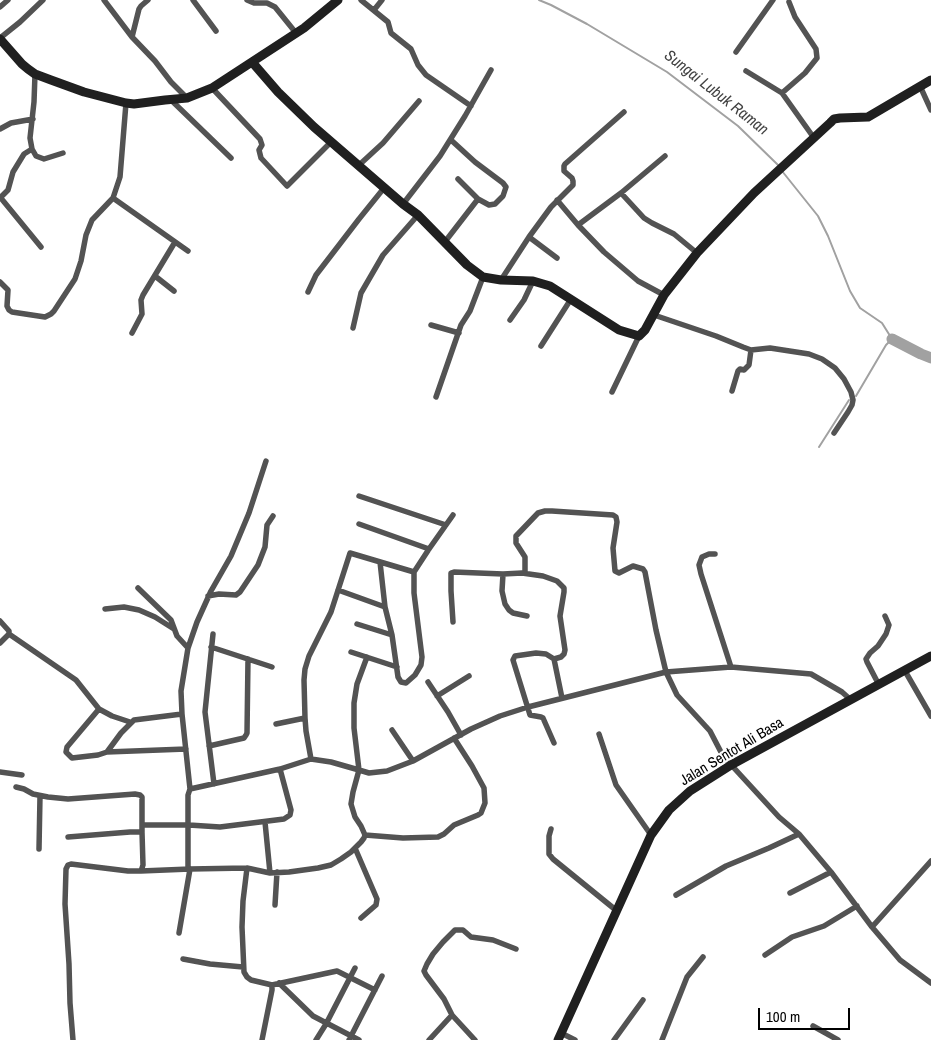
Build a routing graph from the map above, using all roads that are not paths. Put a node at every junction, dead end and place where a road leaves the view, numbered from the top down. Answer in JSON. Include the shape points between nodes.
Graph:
{"nodes":[{"id":1,"x":8,"y":0,"type":"edge"},
{"id":2,"x":43,"y":0,"type":"edge"},
{"id":3,"x":104,"y":0,"type":"edge"},
{"id":4,"x":148,"y":0,"type":"edge"},
{"id":5,"x":193,"y":0,"type":"edge"},
{"id":6,"x":247,"y":0,"type":"edge"},
{"id":7,"x":338,"y":0,"type":"edge"},
{"id":8,"x":361,"y":0,"type":"edge"},
{"id":9,"x":382,"y":0,"type":"edge"},
{"id":10,"x":773,"y":0,"type":"edge"},
{"id":11,"x":788,"y":1,"type":"edge"},
{"id":12,"x":0,"y":7,"type":"edge"},
{"id":13,"x":374,"y":10,"type":"junction"},
{"id":14,"x":216,"y":31,"type":"dead end"},
{"id":15,"x":296,"y":33,"type":"junction"},
{"id":16,"x":132,"y":37,"type":"junction"},
{"id":17,"x":0,"y":38,"type":"edge"},
{"id":18,"x":736,"y":52,"type":"dead end"},
{"id":19,"x":252,"y":62,"type":"junction"},
{"id":20,"x":491,"y":70,"type":"dead end"},
{"id":21,"x":746,"y":70,"type":"dead end"},
{"id":22,"x":35,"y":74,"type":"junction"},
{"id":23,"x":931,"y":80,"type":"edge"},
{"id":24,"x":920,"y":86,"type":"junction"},
{"id":25,"x":212,"y":88,"type":"junction"},
{"id":26,"x":782,"y":93,"type":"junction"},
{"id":27,"x":187,"y":98,"type":"junction"},
{"id":28,"x":170,"y":99,"type":"junction"},
{"id":29,"x":420,"y":101,"type":"dead end"},
{"id":30,"x":126,"y":103,"type":"junction"},
{"id":31,"x":471,"y":106,"type":"junction"},
{"id":32,"x":931,"y":110,"type":"edge"},
{"id":33,"x":624,"y":112,"type":"dead end"},
{"id":34,"x":33,"y":119,"type":"junction"},
{"id":35,"x":0,"y":129,"type":"edge"},
{"id":36,"x":814,"y":138,"type":"junction"},
{"id":37,"x":451,"y":140,"type":"junction"},
{"id":38,"x":331,"y":142,"type":"junction"},
{"id":39,"x":32,"y":148,"type":"junction"},
{"id":40,"x":63,"y":153,"type":"dead end"},
{"id":41,"x":665,"y":156,"type":"dead end"},
{"id":42,"x":231,"y":158,"type":"dead end"},
{"id":43,"x":358,"y":166,"type":"junction"},
{"id":44,"x":458,"y":179,"type":"dead end"},
{"id":45,"x":384,"y":188,"type":"junction"},
{"id":46,"x":621,"y":193,"type":"junction"},
{"id":47,"x":0,"y":197,"type":"edge"},
{"id":48,"x":113,"y":198,"type":"junction"},
{"id":49,"x":478,"y":199,"type":"junction"},
{"id":50,"x":557,"y":200,"type":"junction"},
{"id":51,"x":403,"y":204,"type":"junction"},
{"id":52,"x":418,"y":215,"type":"junction"},
{"id":53,"x":578,"y":226,"type":"junction"},
{"id":54,"x":529,"y":237,"type":"junction"},
{"id":55,"x":175,"y":242,"type":"junction"},
{"id":56,"x":444,"y":242,"type":"junction"},
{"id":57,"x":41,"y":247,"type":"dead end"},
{"id":58,"x":188,"y":251,"type":"dead end"},
{"id":59,"x":697,"y":253,"type":"junction"},
{"id":60,"x":557,"y":258,"type":"dead end"},
{"id":61,"x":154,"y":276,"type":"junction"},
{"id":62,"x":484,"y":276,"type":"junction"},
{"id":63,"x":501,"y":280,"type":"junction"},
{"id":64,"x":533,"y":281,"type":"junction"},
{"id":65,"x":0,"y":282,"type":"edge"},
{"id":66,"x":174,"y":291,"type":"dead end"},
{"id":67,"x":308,"y":292,"type":"dead end"},
{"id":68,"x":664,"y":295,"type":"junction"},
{"id":69,"x":571,"y":299,"type":"junction"},
{"id":70,"x":654,"y":315,"type":"junction"},
{"id":71,"x":510,"y":320,"type":"dead end"},
{"id":72,"x":431,"y":325,"type":"dead end"},
{"id":73,"x":353,"y":328,"type":"dead end"},
{"id":74,"x":458,"y":332,"type":"junction"},
{"id":75,"x":132,"y":333,"type":"dead end"},
{"id":76,"x":639,"y":336,"type":"junction"},
{"id":77,"x":541,"y":346,"type":"dead end"},
{"id":78,"x":751,"y":350,"type":"junction"},
{"id":79,"x":732,"y":391,"type":"dead end"},
{"id":80,"x":612,"y":392,"type":"dead end"},
{"id":81,"x":436,"y":398,"type":"dead end"},
{"id":82,"x":834,"y":433,"type":"dead end"},
{"id":83,"x":266,"y":461,"type":"dead end"},
{"id":84,"x":359,"y":496,"type":"dead end"},
{"id":85,"x":453,"y":515,"type":"dead end"},
{"id":86,"x":272,"y":516,"type":"dead end"},
{"id":87,"x":359,"y":524,"type":"dead end"},
{"id":88,"x":446,"y":525,"type":"junction"},
{"id":89,"x":428,"y":549,"type":"junction"},
{"id":90,"x":715,"y":554,"type":"dead end"},
{"id":91,"x":380,"y":562,"type":"junction"},
{"id":92,"x":414,"y":572,"type":"junction"},
{"id":93,"x":525,"y":573,"type":"junction"},
{"id":94,"x":503,"y":574,"type":"junction"},
{"id":95,"x":138,"y":588,"type":"dead end"},
{"id":96,"x":338,"y":590,"type":"junction"},
{"id":97,"x":208,"y":596,"type":"junction"},
{"id":98,"x":385,"y":607,"type":"junction"},
{"id":99,"x":106,"y":609,"type":"dead end"},
{"id":100,"x":527,"y":616,"type":"dead end"},
{"id":101,"x":885,"y":616,"type":"dead end"},
{"id":102,"x":0,"y":622,"type":"edge"},
{"id":103,"x":453,"y":622,"type":"dead end"},
{"id":104,"x":357,"y":624,"type":"dead end"},
{"id":105,"x":176,"y":630,"type":"junction"},
{"id":106,"x":8,"y":634,"type":"junction"},
{"id":107,"x":213,"y":634,"type":"dead end"},
{"id":108,"x":392,"y":635,"type":"junction"},
{"id":109,"x":0,"y":643,"type":"edge"},
{"id":110,"x":211,"y":647,"type":"junction"},
{"id":111,"x":188,"y":648,"type":"junction"},
{"id":112,"x":351,"y":652,"type":"dead end"},
{"id":113,"x":931,"y":656,"type":"edge"},
{"id":114,"x":366,"y":657,"type":"junction"},
{"id":115,"x":248,"y":659,"type":"junction"},
{"id":116,"x":554,"y":659,"type":"junction"},
{"id":117,"x":272,"y":667,"type":"dead end"},
{"id":118,"x":731,"y":667,"type":"junction"},
{"id":119,"x":397,"y":668,"type":"junction"},
{"id":120,"x":904,"y":671,"type":"junction"},
{"id":121,"x":666,"y":672,"type":"junction"},
{"id":122,"x":469,"y":676,"type":"dead end"},
{"id":123,"x":428,"y":682,"type":"dead end"},
{"id":124,"x":879,"y":685,"type":"junction"},
{"id":125,"x":437,"y":696,"type":"junction"},
{"id":126,"x":562,"y":698,"type":"junction"},
{"id":127,"x":851,"y":700,"type":"junction"},
{"id":128,"x":528,"y":707,"type":"junction"},
{"id":129,"x":99,"y":709,"type":"junction"},
{"id":130,"x":182,"y":714,"type":"junction"},
{"id":131,"x":931,"y":716,"type":"edge"},
{"id":132,"x":305,"y":718,"type":"junction"},
{"id":133,"x":130,"y":722,"type":"junction"},
{"id":134,"x":276,"y":724,"type":"dead end"},
{"id":135,"x":392,"y":730,"type":"dead end"},
{"id":136,"x":599,"y":734,"type":"dead end"},
{"id":137,"x":461,"y":735,"type":"junction"},
{"id":138,"x":454,"y":738,"type":"junction"},
{"id":139,"x":554,"y":743,"type":"dead end"},
{"id":140,"x":208,"y":746,"type":"junction"},
{"id":141,"x":186,"y":749,"type":"junction"},
{"id":142,"x":107,"y":752,"type":"junction"},
{"id":143,"x":311,"y":759,"type":"junction"},
{"id":144,"x":413,"y":761,"type":"junction"},
{"id":145,"x":731,"y":765,"type":"junction"},
{"id":146,"x":280,"y":769,"type":"junction"},
{"id":147,"x":359,"y":770,"type":"junction"},
{"id":148,"x":0,"y":772,"type":"edge"},
{"id":149,"x":22,"y":775,"type":"dead end"},
{"id":150,"x":214,"y":784,"type":"junction"},
{"id":151,"x":16,"y":788,"type":"dead end"},
{"id":152,"x":190,"y":789,"type":"junction"},
{"id":153,"x":40,"y":796,"type":"junction"},
{"id":154,"x":265,"y":822,"type":"junction"},
{"id":155,"x":142,"y":824,"type":"junction"},
{"id":156,"x":189,"y":825,"type":"junction"},
{"id":157,"x":551,"y":829,"type":"dead end"},
{"id":158,"x":142,"y":832,"type":"junction"},
{"id":159,"x":799,"y":834,"type":"junction"},
{"id":160,"x":365,"y":835,"type":"junction"},
{"id":161,"x":652,"y":835,"type":"junction"},
{"id":162,"x":68,"y":837,"type":"dead end"},
{"id":163,"x":355,"y":848,"type":"junction"},
{"id":164,"x":38,"y":849,"type":"dead end"},
{"id":165,"x":931,"y":861,"type":"edge"},
{"id":166,"x":247,"y":868,"type":"junction"},
{"id":167,"x":190,"y":869,"type":"junction"},
{"id":168,"x":141,"y":871,"type":"junction"},
{"id":169,"x":274,"y":872,"type":"junction"},
{"id":170,"x":831,"y":872,"type":"junction"},
{"id":171,"x":790,"y":893,"type":"dead end"},
{"id":172,"x":676,"y":895,"type":"dead end"},
{"id":173,"x":275,"y":905,"type":"dead end"},
{"id":174,"x":857,"y":906,"type":"junction"},
{"id":175,"x":617,"y":911,"type":"junction"},
{"id":176,"x":360,"y":918,"type":"dead end"},
{"id":177,"x":872,"y":927,"type":"junction"},
{"id":178,"x":179,"y":933,"type":"dead end"},
{"id":179,"x":516,"y":949,"type":"dead end"},
{"id":180,"x":765,"y":955,"type":"dead end"},
{"id":181,"x":703,"y":957,"type":"dead end"},
{"id":182,"x":184,"y":959,"type":"dead end"},
{"id":183,"x":243,"y":967,"type":"junction"},
{"id":184,"x":355,"y":968,"type":"dead end"},
{"id":185,"x":382,"y":976,"type":"dead end"},
{"id":186,"x":350,"y":977,"type":"junction"},
{"id":187,"x":279,"y":983,"type":"junction"},
{"id":188,"x":931,"y":983,"type":"edge"},
{"id":189,"x":272,"y":985,"type":"junction"},
{"id":190,"x":375,"y":990,"type":"junction"},
{"id":191,"x":643,"y":1000,"type":"dead end"},
{"id":192,"x":452,"y":1015,"type":"junction"},
{"id":193,"x":326,"y":1024,"type":"junction"},
{"id":194,"x":813,"y":1026,"type":"dead end"},
{"id":195,"x":560,"y":1037,"type":"edge"},
{"id":196,"x":350,"y":1038,"type":"edge"},
{"id":197,"x":73,"y":1040,"type":"edge"},
{"id":198,"x":262,"y":1040,"type":"edge"},
{"id":199,"x":316,"y":1040,"type":"edge"},
{"id":200,"x":359,"y":1040,"type":"edge"},
{"id":201,"x":429,"y":1040,"type":"edge"},
{"id":202,"x":475,"y":1040,"type":"edge"},
{"id":203,"x":575,"y":1040,"type":"edge"},
{"id":204,"x":614,"y":1040,"type":"edge"},
{"id":205,"x":662,"y":1040,"type":"edge"},
{"id":206,"x":838,"y":1040,"type":"edge"}],
"edges":[{"from":1,"to":12,"type":"street"},
{"from":2,"to":17,"type":"street"},
{"from":3,"to":16,"type":"street"},
{"from":4,"to":16,"type":"street","via":[[139,9]]},
{"from":5,"to":14,"type":"street"},
{"from":6,"to":15,"type":"street","via":[[275,7]]},
{"from":7,"to":15,"type":"street"},
{"from":8,"to":13,"type":"street"},
{"from":9,"to":13,"type":"street"},
{"from":10,"to":18,"type":"street"},
{"from":11,"to":26,"type":"street","via":[[816,49],[817,58]]},
{"from":13,"to":31,"type":"street","via":[[388,22],[391,33],[410,49],[426,75]]},
{"from":15,"to":19,"type":"street"},
{"from":16,"to":27,"type":"street"},
{"from":17,"to":22,"type":"street"},
{"from":19,"to":25,"type":"street"},
{"from":19,"to":38,"type":"street","via":[[278,92]]},
{"from":20,"to":31,"type":"street"},
{"from":21,"to":26,"type":"street"},
{"from":22,"to":30,"type":"street"},
{"from":22,"to":34,"type":"street"},
{"from":23,"to":24,"type":"street"},
{"from":24,"to":32,"type":"street"},
{"from":24,"to":36,"type":"street","via":[[868,117],[834,119]]},
{"from":25,"to":27,"type":"street"},
{"from":25,"to":38,"type":"street","via":[[260,139],[261,158],[287,186]]},
{"from":26,"to":36,"type":"street"},
{"from":27,"to":28,"type":"street"},
{"from":28,"to":30,"type":"street"},
{"from":28,"to":42,"type":"street"},
{"from":29,"to":43,"type":"street"},
{"from":30,"to":48,"type":"street","via":[[120,177]]},
{"from":31,"to":37,"type":"street"},
{"from":33,"to":50,"type":"street","via":[[565,164],[564,171],[572,178],[573,185]]},
{"from":34,"to":35,"type":"street","via":[[11,123]]},
{"from":34,"to":39,"type":"street"},
{"from":36,"to":59,"type":"street","via":[[754,193]]},
{"from":37,"to":49,"type":"street","via":[[506,187],[495,204],[489,205]]},
{"from":37,"to":51,"type":"street"},
{"from":38,"to":43,"type":"street"},
{"from":39,"to":40,"type":"street","via":[[36,156],[44,159]]},
{"from":39,"to":47,"type":"street","via":[[24,154],[13,172],[8,190]]},
{"from":41,"to":46,"type":"street"},
{"from":43,"to":45,"type":"street"},
{"from":44,"to":49,"type":"street"},
{"from":45,"to":51,"type":"street"},
{"from":45,"to":67,"type":"street","via":[[316,275]]},
{"from":46,"to":53,"type":"street"},
{"from":46,"to":59,"type":"street","via":[[644,218],[674,234]]},
{"from":47,"to":57,"type":"street"},
{"from":48,"to":55,"type":"street"},
{"from":48,"to":65,"type":"street","via":[[92,220],[75,279],[51,314],[45,316],[9,310],[8,290]]},
{"from":49,"to":56,"type":"street"},
{"from":50,"to":53,"type":"street"},
{"from":50,"to":54,"type":"street"},
{"from":51,"to":52,"type":"street"},
{"from":52,"to":56,"type":"street"},
{"from":52,"to":73,"type":"street","via":[[383,255],[361,293]]},
{"from":53,"to":68,"type":"street","via":[[638,281]]},
{"from":54,"to":60,"type":"street"},
{"from":54,"to":63,"type":"street"},
{"from":55,"to":58,"type":"street"},
{"from":55,"to":61,"type":"street"},
{"from":56,"to":62,"type":"street","via":[[467,265]]},
{"from":59,"to":68,"type":"street"},
{"from":61,"to":66,"type":"street"},
{"from":61,"to":75,"type":"street","via":[[141,300],[142,314]]},
{"from":62,"to":63,"type":"street"},
{"from":62,"to":74,"type":"street"},
{"from":63,"to":64,"type":"street"},
{"from":64,"to":69,"type":"street","via":[[550,286]]},
{"from":64,"to":71,"type":"street"},
{"from":68,"to":70,"type":"street"},
{"from":69,"to":76,"type":"street","via":[[619,330]]},
{"from":69,"to":77,"type":"street"},
{"from":70,"to":76,"type":"street"},
{"from":70,"to":78,"type":"street"},
{"from":72,"to":74,"type":"street"},
{"from":74,"to":81,"type":"street"},
{"from":76,"to":80,"type":"street"},
{"from":78,"to":79,"type":"street","via":[[749,365],[738,371]]},
{"from":78,"to":82,"type":"street","via":[[770,348],[809,354],[835,368],[853,400]]},
{"from":83,"to":97,"type":"street","via":[[231,556]]},
{"from":84,"to":88,"type":"street"},
{"from":85,"to":88,"type":"street"},
{"from":86,"to":97,"type":"street","via":[[258,565],[240,592]]},
{"from":87,"to":89,"type":"street"},
{"from":88,"to":89,"type":"street"},
{"from":89,"to":92,"type":"street"},
{"from":90,"to":118,"type":"street","via":[[702,557],[699,564]]},
{"from":91,"to":92,"type":"street"},
{"from":91,"to":96,"type":"street","via":[[350,553]]},
{"from":91,"to":98,"type":"street"},
{"from":92,"to":119,"type":"street","via":[[421,665],[406,683],[398,677]]},
{"from":93,"to":94,"type":"street"},
{"from":93,"to":116,"type":"street","via":[[551,578],[564,588],[560,616],[565,650],[561,657]]},
{"from":93,"to":121,"type":"street","via":[[525,557],[516,544],[516,536],[538,513],[552,511],[616,517],[615,571],[619,573],[633,566],[643,568]]},
{"from":94,"to":100,"type":"street","via":[[505,604],[513,613]]},
{"from":94,"to":103,"type":"street","via":[[451,573]]},
{"from":95,"to":105,"type":"street","via":[[171,620]]},
{"from":96,"to":98,"type":"street"},
{"from":96,"to":132,"type":"street","via":[[332,612],[304,669]]},
{"from":97,"to":111,"type":"street"},
{"from":98,"to":108,"type":"street"},
{"from":99,"to":105,"type":"street","via":[[124,607],[139,610]]},
{"from":101,"to":124,"type":"street","via":[[886,634],[866,659]]},
{"from":102,"to":106,"type":"street","via":[[9,629]]},
{"from":104,"to":108,"type":"street"},
{"from":105,"to":111,"type":"street"},
{"from":106,"to":109,"type":"street"},
{"from":106,"to":129,"type":"street","via":[[76,680]]},
{"from":107,"to":110,"type":"street"},
{"from":108,"to":119,"type":"street"},
{"from":110,"to":115,"type":"street"},
{"from":110,"to":140,"type":"street","via":[[205,712]]},
{"from":111,"to":130,"type":"street","via":[[181,692]]},
{"from":112,"to":114,"type":"street"},
{"from":113,"to":120,"type":"street","name":"Jalan Sentot Ali Basa"},
{"from":114,"to":119,"type":"street"},
{"from":114,"to":147,"type":"street","via":[[354,703]]},
{"from":115,"to":117,"type":"street"},
{"from":115,"to":140,"type":"street","via":[[246,735]]},
{"from":116,"to":126,"type":"street"},
{"from":116,"to":128,"type":"street","via":[[536,653],[513,658]]},
{"from":118,"to":121,"type":"street"},
{"from":118,"to":127,"type":"street","via":[[811,674]]},
{"from":120,"to":124,"type":"street","name":"Jalan Sentot Ali Basa"},
{"from":120,"to":131,"type":"street"},
{"from":121,"to":126,"type":"street"},
{"from":121,"to":145,"type":"street","via":[[677,695],[705,725]]},
{"from":122,"to":125,"type":"street"},
{"from":123,"to":125,"type":"street"},
{"from":124,"to":127,"type":"street","name":"Jalan Sentot Ali Basa"},
{"from":125,"to":137,"type":"street"},
{"from":126,"to":128,"type":"street"},
{"from":127,"to":145,"type":"street","name":"Jalan Sentot Ali Basa"},
{"from":128,"to":137,"type":"street"},
{"from":128,"to":139,"type":"street","via":[[530,715],[543,718]]},
{"from":129,"to":133,"type":"street"},
{"from":129,"to":142,"type":"street","via":[[66,752],[72,758]]},
{"from":130,"to":133,"type":"street"},
{"from":130,"to":141,"type":"street"},
{"from":132,"to":134,"type":"street"},
{"from":132,"to":143,"type":"street"},
{"from":133,"to":142,"type":"street"},
{"from":135,"to":144,"type":"street"},
{"from":136,"to":161,"type":"street","via":[[616,784]]},
{"from":137,"to":138,"type":"street"},
{"from":138,"to":144,"type":"street"},
{"from":138,"to":160,"type":"street","via":[[484,788],[485,803],[481,813],[438,836]]},
{"from":140,"to":150,"type":"street"},
{"from":141,"to":142,"type":"street"},
{"from":141,"to":152,"type":"street"},
{"from":143,"to":146,"type":"street"},
{"from":143,"to":147,"type":"street"},
{"from":144,"to":147,"type":"street","via":[[388,771],[369,773]]},
{"from":145,"to":159,"type":"street"},
{"from":145,"to":161,"type":"street","name":"Jalan Sentot Ali Basa","via":[[690,790],[669,810]]},
{"from":146,"to":150,"type":"street"},
{"from":146,"to":154,"type":"street","via":[[290,815]]},
{"from":147,"to":160,"type":"street","via":[[352,804]]},
{"from":148,"to":149,"type":"street"},
{"from":150,"to":152,"type":"street"},
{"from":151,"to":153,"type":"street"},
{"from":152,"to":156,"type":"street"},
{"from":153,"to":155,"type":"street","via":[[140,795]]},
{"from":153,"to":164,"type":"street"},
{"from":154,"to":156,"type":"street","via":[[220,827]]},
{"from":154,"to":169,"type":"street"},
{"from":155,"to":156,"type":"street"},
{"from":155,"to":158,"type":"street"},
{"from":156,"to":167,"type":"street"},
{"from":157,"to":175,"type":"street","via":[[549,854],[553,859]]},
{"from":158,"to":162,"type":"street"},
{"from":158,"to":168,"type":"street","via":[[144,865]]},
{"from":159,"to":170,"type":"street"},
{"from":159,"to":172,"type":"street","via":[[726,866]]},
{"from":160,"to":163,"type":"street"},
{"from":161,"to":175,"type":"street","name":"Jalan Sentot Ali Basa"},
{"from":163,"to":169,"type":"street","via":[[331,865]]},
{"from":163,"to":176,"type":"street","via":[[377,899],[376,904]]},
{"from":165,"to":177,"type":"street"},
{"from":166,"to":167,"type":"street"},
{"from":166,"to":169,"type":"street"},
{"from":166,"to":183,"type":"street","via":[[242,927]]},
{"from":167,"to":168,"type":"street"},
{"from":167,"to":178,"type":"street"},
{"from":168,"to":197,"type":"street","via":[[71,864],[66,867]]},
{"from":169,"to":173,"type":"street"},
{"from":170,"to":171,"type":"street"},
{"from":170,"to":174,"type":"street"},
{"from":174,"to":177,"type":"street"},
{"from":174,"to":180,"type":"street","via":[[824,926],[792,937]]},
{"from":175,"to":195,"type":"street","name":"Jalan Sentot Ali Basa"},
{"from":177,"to":188,"type":"street","via":[[900,960]]},
{"from":179,"to":192,"type":"street","via":[[493,940],[471,937],[463,930],[455,930],[443,942],[424,971]]},
{"from":181,"to":205,"type":"street","via":[[686,977]]},
{"from":182,"to":183,"type":"street"},
{"from":183,"to":189,"type":"street","via":[[251,980]]},
{"from":184,"to":186,"type":"street"},
{"from":185,"to":190,"type":"street"},
{"from":186,"to":187,"type":"street","via":[[337,971]]},
{"from":186,"to":190,"type":"street"},
{"from":186,"to":193,"type":"street"},
{"from":187,"to":189,"type":"street"},
{"from":187,"to":193,"type":"street","via":[[308,1013]]},
{"from":189,"to":198,"type":"street"},
{"from":190,"to":196,"type":"street"},
{"from":191,"to":204,"type":"street"},
{"from":192,"to":201,"type":"street"},
{"from":192,"to":202,"type":"street"},
{"from":193,"to":196,"type":"street"},
{"from":193,"to":199,"type":"street"},
{"from":194,"to":206,"type":"street"},
{"from":195,"to":203,"type":"street"},
{"from":196,"to":200,"type":"street"}]}
